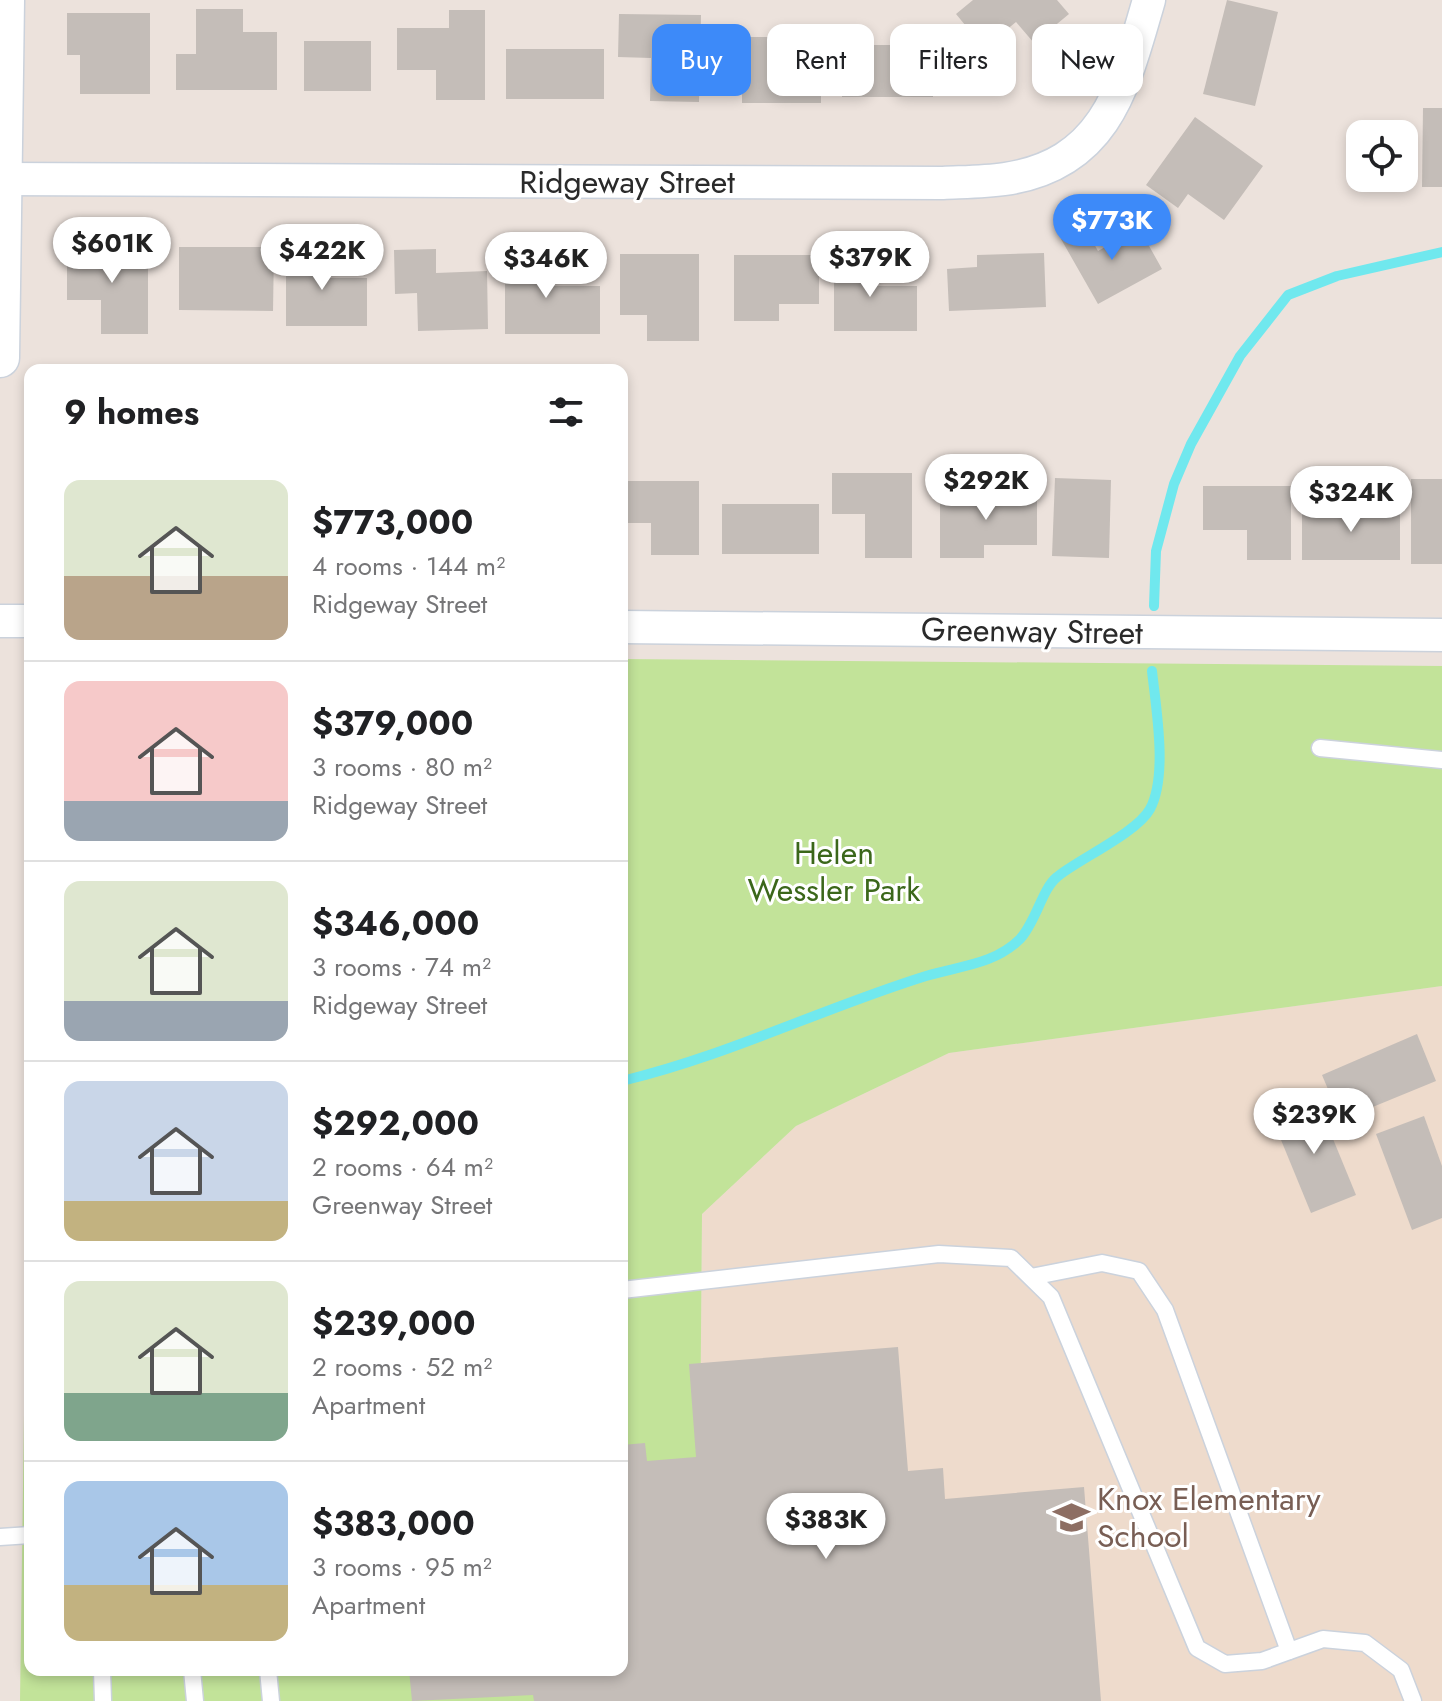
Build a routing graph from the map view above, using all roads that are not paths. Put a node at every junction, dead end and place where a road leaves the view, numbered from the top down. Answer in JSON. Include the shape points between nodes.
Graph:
{"nodes":[{"id":1,"x":5,"y":0,"type":"edge"},
{"id":2,"x":1149,"y":0,"type":"edge"},
{"id":3,"x":1,"y":179,"type":"edge"},
{"id":4,"x":0,"y":358,"type":"edge"},
{"id":5,"x":0,"y":621,"type":"edge"},
{"id":6,"x":24,"y":621,"type":"edge"},
{"id":7,"x":628,"y":627,"type":"edge"},
{"id":8,"x":1442,"y":635,"type":"edge"},
{"id":9,"x":1320,"y":748,"type":"dead end"},
{"id":10,"x":1442,"y":760,"type":"edge"},
{"id":11,"x":1031,"y":1277,"type":"junction"},
{"id":12,"x":628,"y":1289,"type":"edge"},
{"id":13,"x":24,"y":1535,"type":"edge"},
{"id":14,"x":0,"y":1537,"type":"edge"},
{"id":15,"x":1289,"y":1651,"type":"junction"},
{"id":16,"x":102,"y":1676,"type":"edge"},
{"id":17,"x":193,"y":1676,"type":"edge"},
{"id":18,"x":269,"y":1676,"type":"edge"},
{"id":19,"x":103,"y":1701,"type":"edge"},
{"id":20,"x":195,"y":1701,"type":"edge"},
{"id":21,"x":271,"y":1701,"type":"edge"},
{"id":22,"x":1413,"y":1701,"type":"edge"}],
"edges":[{"from":1,"to":3,"type":"street"},
{"from":2,"to":3,"type":"street","name":"Ridgeway Street","via":[[1127,75],[1091,140],[1063,161],[1007,179]]},
{"from":3,"to":4,"type":"street"},
{"from":5,"to":6,"type":"street"},
{"from":7,"to":8,"type":"street","name":"Greenway Street"},
{"from":9,"to":10,"type":"lane"},
{"from":11,"to":12,"type":"lane","via":[[1011,1258],[939,1254]]},
{"from":11,"to":15,"type":"lane","via":[[1051,1297],[1197,1648],[1225,1664],[1262,1661]]},
{"from":11,"to":15,"type":"lane","via":[[1102,1263],[1139,1271],[1165,1310]]},
{"from":13,"to":14,"type":"lane"},
{"from":15,"to":22,"type":"lane","via":[[1323,1639],[1365,1643],[1401,1670]]},
{"from":16,"to":19,"type":"lane"},
{"from":17,"to":20,"type":"lane"},
{"from":18,"to":21,"type":"lane"}]}
